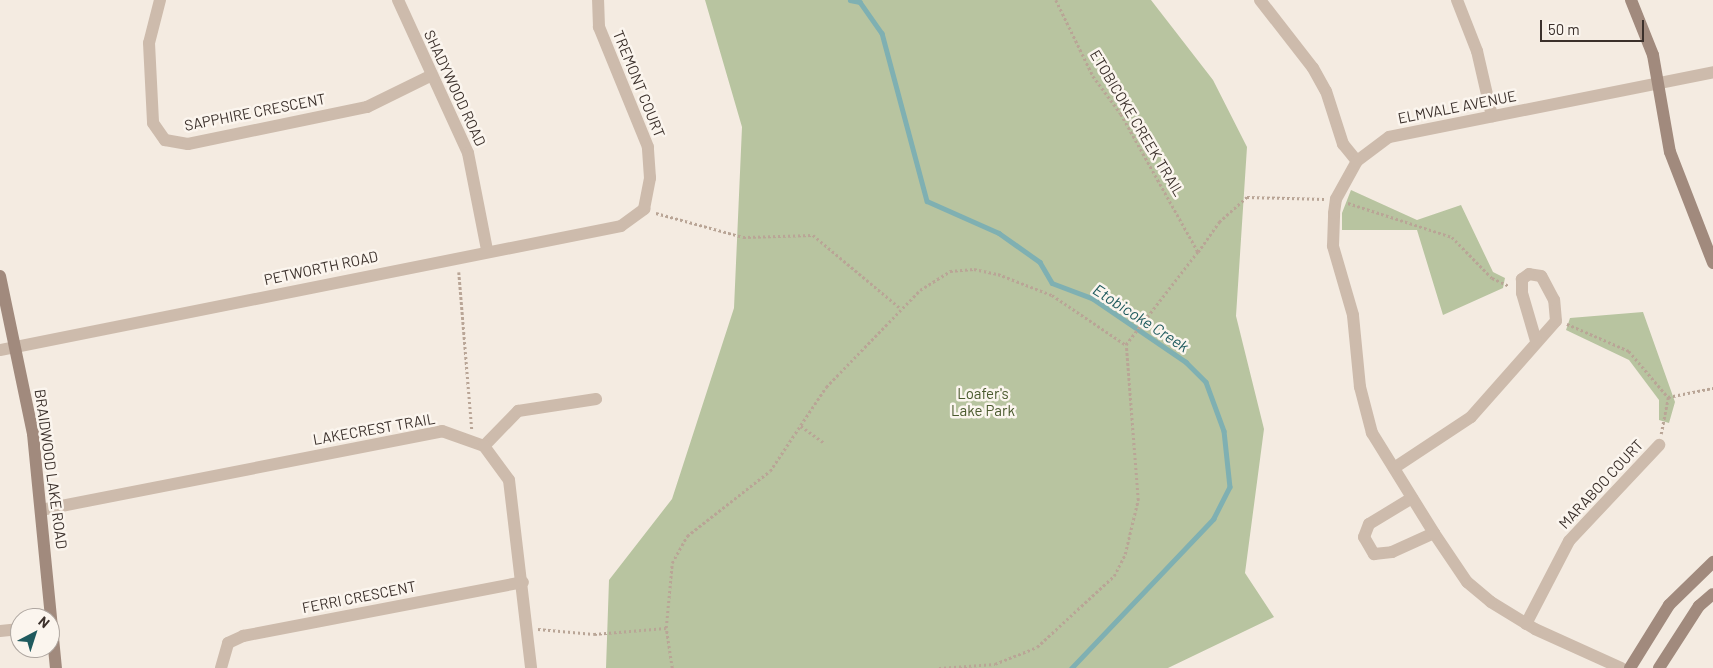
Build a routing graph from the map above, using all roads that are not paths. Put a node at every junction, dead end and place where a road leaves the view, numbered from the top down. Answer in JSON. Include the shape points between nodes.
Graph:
{"nodes":[{"id":1,"x":160,"y":0,"type":"edge"},
{"id":2,"x":398,"y":0,"type":"edge"},
{"id":3,"x":598,"y":0,"type":"edge"},
{"id":4,"x":1260,"y":0,"type":"edge"},
{"id":5,"x":1457,"y":0,"type":"edge"},
{"id":6,"x":1631,"y":0,"type":"edge"},
{"id":7,"x":1713,"y":72,"type":"edge"},
{"id":8,"x":430,"y":76,"type":"junction"},
{"id":9,"x":1656,"y":82,"type":"junction"},
{"id":10,"x":1492,"y":116,"type":"junction"},
{"id":11,"x":1357,"y":161,"type":"junction"},
{"id":12,"x":650,"y":211,"type":"joint"},
{"id":13,"x":487,"y":250,"type":"junction"},
{"id":14,"x":1712,"y":257,"type":"edge"},
{"id":15,"x":0,"y":276,"type":"edge"},
{"id":16,"x":1536,"y":341,"type":"junction"},
{"id":17,"x":15,"y":347,"type":"junction"},
{"id":18,"x":0,"y":350,"type":"edge"},
{"id":19,"x":596,"y":399,"type":"dead end"},
{"id":20,"x":1659,"y":445,"type":"road end"},
{"id":21,"x":484,"y":446,"type":"junction"},
{"id":22,"x":1394,"y":468,"type":"junction"},
{"id":23,"x":1412,"y":498,"type":"junction"},
{"id":24,"x":41,"y":510,"type":"junction"},
{"id":25,"x":1434,"y":533,"type":"junction"},
{"id":26,"x":1713,"y":562,"type":"edge"},
{"id":27,"x":523,"y":582,"type":"junction"},
{"id":28,"x":1713,"y":594,"type":"edge"},
{"id":29,"x":49,"y":608,"type":"edge"},
{"id":30,"x":1526,"y":624,"type":"junction"},
{"id":31,"x":221,"y":668,"type":"edge"},
{"id":32,"x":531,"y":668,"type":"edge"},
{"id":33,"x":1620,"y":668,"type":"edge"},
{"id":34,"x":1630,"y":668,"type":"edge"},
{"id":35,"x":1659,"y":668,"type":"edge"}],
"edges":[{"from":1,"to":8,"type":"street","name":"SAPPHIRE CRESCENT","via":[[149,43],[153,123],[165,140],[188,144],[367,107]]},
{"from":2,"to":8,"type":"street","name":"SHADYWOOD ROAD"},
{"from":3,"to":12,"type":"street","name":"TREMONT COURT","via":[[600,27],[648,147]]},
{"from":4,"to":11,"type":"street","via":[[1313,68],[1326,91],[1344,144]]},
{"from":5,"to":10,"type":"street","via":[[1477,51]]},
{"from":6,"to":9,"type":"street","via":[[1653,55]]},
{"from":7,"to":9,"type":"street","name":"ELMVALE AVENUE"},
{"from":8,"to":13,"type":"street","name":"SHADYWOOD ROAD","via":[[468,153]]},
{"from":9,"to":10,"type":"street","name":"ELMVALE AVENUE","via":[[1596,98]]},
{"from":9,"to":14,"type":"street","via":[[1670,152]]},
{"from":10,"to":11,"type":"street","name":"ELMVALE AVENUE","via":[[1389,137]]},
{"from":11,"to":22,"type":"street","name":"ELMVALE AVENUE","via":[[1336,199],[1333,246],[1353,315],[1360,387],[1372,433]]},
{"from":12,"to":13,"type":"street","name":"PETWORTH ROAD","via":[[621,226]]},
{"from":13,"to":17,"type":"street","name":"PETWORTH ROAD"},
{"from":15,"to":17,"type":"street","name":"BRAIDWOOD LAKE ROAD"},
{"from":16,"to":16,"type":"street","via":[[1556,321],[1554,300],[1541,276],[1529,274],[1522,279],[1522,293]]},
{"from":16,"to":22,"type":"street","via":[[1471,417]]},
{"from":17,"to":18,"type":"street","name":"PETWORTH ROAD"},
{"from":17,"to":24,"type":"street","name":"BRAIDWOOD LAKE ROAD","via":[[33,434]]},
{"from":19,"to":21,"type":"street","via":[[518,411]]},
{"from":20,"to":30,"type":"street","name":"MARABOO COURT","via":[[1569,542]]},
{"from":21,"to":24,"type":"street","name":"LAKECREST TRAIL","via":[[442,431]]},
{"from":21,"to":27,"type":"street","via":[[510,480]]},
{"from":22,"to":23,"type":"street","name":"ELMVALE AVENUE"},
{"from":23,"to":25,"type":"street","name":"ELMVALE AVENUE"},
{"from":23,"to":25,"type":"street","via":[[1369,524],[1364,537],[1374,554],[1392,552]]},
{"from":24,"to":29,"type":"street","name":"BRAIDWOOD LAKE ROAD"},
{"from":25,"to":30,"type":"street","name":"ELMVALE AVENUE","via":[[1467,582]]},
{"from":26,"to":34,"type":"street","via":[[1669,605]]},
{"from":27,"to":31,"type":"street","name":"FERRI CRESCENT","via":[[243,636],[228,643]]},
{"from":27,"to":32,"type":"street","via":[[530,628]]},
{"from":28,"to":35,"type":"street","via":[[1693,614]]},
{"from":30,"to":33,"type":"street","name":"ELMVALE AVENUE"}]}
